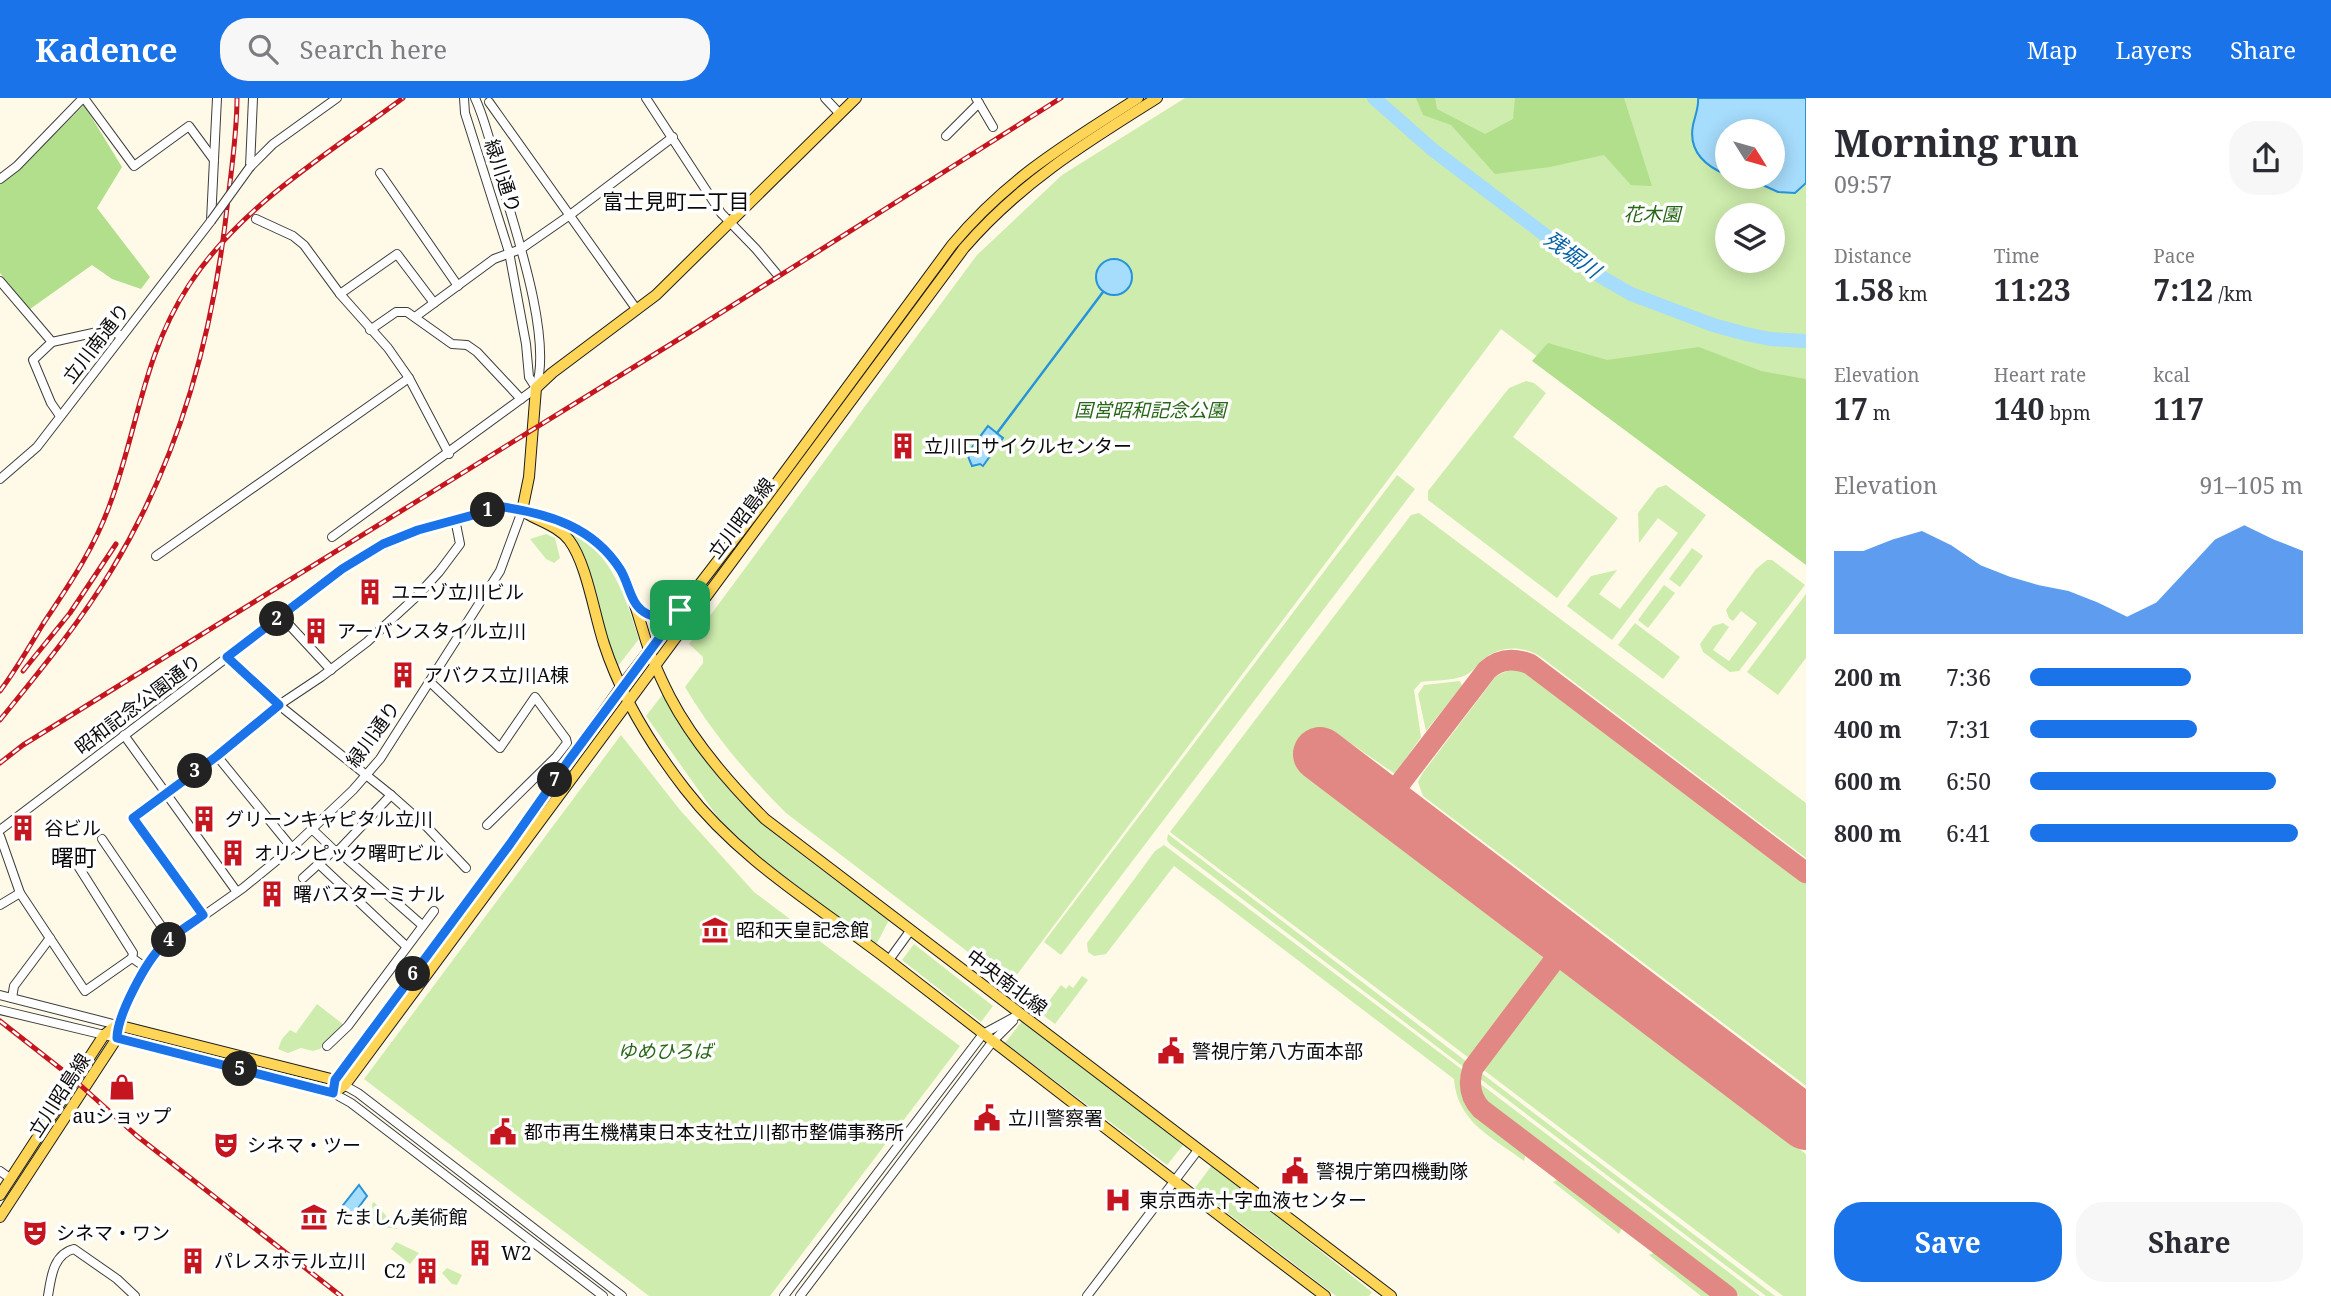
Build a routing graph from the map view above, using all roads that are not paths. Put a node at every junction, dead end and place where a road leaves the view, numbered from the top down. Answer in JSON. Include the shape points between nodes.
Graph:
{"nodes":[{"id":1,"x":84,"y":98,"type":"edge"},
{"id":2,"x":217,"y":98,"type":"edge"},
{"id":3,"x":253,"y":98,"type":"edge"},
{"id":4,"x":337,"y":98,"type":"edge"},
{"id":5,"x":464,"y":98,"type":"edge"},
{"id":6,"x":646,"y":98,"type":"edge"},
{"id":7,"x":825,"y":98,"type":"edge"},
{"id":8,"x":856,"y":98,"type":"edge"},
{"id":9,"x":1138,"y":98,"type":"edge"},
{"id":10,"x":1157,"y":98,"type":"edge"},
{"id":11,"x":492,"y":100,"type":"edge"},
{"id":12,"x":978,"y":101,"type":"edge"},
{"id":13,"x":477,"y":102,"type":"edge"},
{"id":14,"x":465,"y":113,"type":"junction"},
{"id":15,"x":840,"y":114,"type":"junction"},
{"id":16,"x":993,"y":127,"type":"dead end"},
{"id":17,"x":673,"y":136,"type":"junction"},
{"id":18,"x":946,"y":136,"type":"dead end"},
{"id":19,"x":214,"y":160,"type":"junction"},
{"id":20,"x":250,"y":167,"type":"junction"},
{"id":21,"x":380,"y":173,"type":"dead end"},
{"id":22,"x":0,"y":179,"type":"edge"},
{"id":23,"x":570,"y":215,"type":"junction"},
{"id":24,"x":256,"y":219,"type":"dead end"},
{"id":25,"x":211,"y":221,"type":"junction"},
{"id":26,"x":730,"y":223,"type":"junction"},
{"id":27,"x":521,"y":248,"type":"junction"},
{"id":28,"x":509,"y":252,"type":"junction"},
{"id":29,"x":776,"y":273,"type":"dead end"},
{"id":30,"x":0,"y":281,"type":"edge"},
{"id":31,"x":458,"y":286,"type":"junction"},
{"id":32,"x":340,"y":294,"type":"junction"},
{"id":33,"x":435,"y":303,"type":"junction"},
{"id":34,"x":637,"y":310,"type":"junction"},
{"id":35,"x":415,"y":317,"type":"junction"},
{"id":36,"x":370,"y":330,"type":"junction"},
{"id":37,"x":122,"y":336,"type":"junction"},
{"id":38,"x":52,"y":342,"type":"junction"},
{"id":39,"x":409,"y":377,"type":"junction"},
{"id":40,"x":536,"y":388,"type":"junction"},
{"id":41,"x":521,"y":398,"type":"junction"},
{"id":42,"x":60,"y":416,"type":"junction"},
{"id":43,"x":449,"y":454,"type":"junction"},
{"id":44,"x":0,"y":479,"type":"edge"},
{"id":45,"x":522,"y":511,"type":"junction"},
{"id":46,"x":455,"y":519,"type":"junction"},
{"id":47,"x":332,"y":537,"type":"dead end"},
{"id":48,"x":156,"y":556,"type":"dead end"},
{"id":49,"x":635,"y":604,"type":"junction"},
{"id":50,"x":680,"y":610,"type":"junction"},
{"id":51,"x":281,"y":616,"type":"junction"},
{"id":52,"x":650,"y":651,"type":"junction"},
{"id":53,"x":227,"y":657,"type":"junction"},
{"id":54,"x":655,"y":664,"type":"junction"},
{"id":55,"x":331,"y":670,"type":"junction"},
{"id":56,"x":430,"y":682,"type":"junction"},
{"id":57,"x":621,"y":687,"type":"junction"},
{"id":58,"x":629,"y":702,"type":"junction"},
{"id":59,"x":279,"y":705,"type":"junction"},
{"id":60,"x":124,"y":735,"type":"junction"},
{"id":61,"x":217,"y":756,"type":"junction"},
{"id":62,"x":366,"y":776,"type":"junction"},
{"id":63,"x":166,"y":793,"type":"junction"},
{"id":64,"x":391,"y":795,"type":"junction"},
{"id":65,"x":487,"y":825,"type":"dead end"},
{"id":66,"x":0,"y":830,"type":"edge"},
{"id":67,"x":313,"y":830,"type":"junction"},
{"id":68,"x":0,"y":836,"type":"edge"},
{"id":69,"x":102,"y":839,"type":"dead end"},
{"id":70,"x":292,"y":848,"type":"junction"},
{"id":71,"x":336,"y":851,"type":"junction"},
{"id":72,"x":73,"y":858,"type":"dead end"},
{"id":73,"x":320,"y":865,"type":"junction"},
{"id":74,"x":466,"y":868,"type":"dead end"},
{"id":75,"x":303,"y":878,"type":"dead end"},
{"id":76,"x":237,"y":892,"type":"junction"},
{"id":77,"x":20,"y":893,"type":"junction"},
{"id":78,"x":0,"y":905,"type":"edge"},
{"id":79,"x":434,"y":911,"type":"dead end"},
{"id":80,"x":203,"y":915,"type":"junction"},
{"id":81,"x":422,"y":925,"type":"junction"},
{"id":82,"x":910,"y":930,"type":"junction"},
{"id":83,"x":50,"y":938,"type":"junction"},
{"id":84,"x":170,"y":939,"type":"junction"},
{"id":85,"x":406,"y":946,"type":"junction"},
{"id":86,"x":132,"y":958,"type":"junction"},
{"id":87,"x":889,"y":960,"type":"junction"},
{"id":88,"x":145,"y":967,"type":"junction"},
{"id":89,"x":0,"y":995,"type":"edge"},
{"id":90,"x":12,"y":998,"type":"junction"},
{"id":91,"x":0,"y":1010,"type":"edge"},
{"id":92,"x":1020,"y":1014,"type":"junction"},
{"id":93,"x":117,"y":1025,"type":"junction"},
{"id":94,"x":984,"y":1034,"type":"junction"},
{"id":95,"x":104,"y":1035,"type":"junction"},
{"id":96,"x":117,"y":1038,"type":"junction"},
{"id":97,"x":993,"y":1041,"type":"junction"},
{"id":98,"x":327,"y":1046,"type":"dead end"},
{"id":99,"x":340,"y":1082,"type":"junction"},
{"id":100,"x":333,"y":1093,"type":"junction"},
{"id":101,"x":1198,"y":1150,"type":"junction"},
{"id":102,"x":0,"y":1171,"type":"edge"},
{"id":103,"x":11,"y":1179,"type":"junction"},
{"id":104,"x":1174,"y":1181,"type":"junction"},
{"id":105,"x":0,"y":1195,"type":"edge"},
{"id":106,"x":0,"y":1217,"type":"edge"},
{"id":107,"x":125,"y":1288,"type":"junction"},
{"id":108,"x":48,"y":1296,"type":"edge"},
{"id":109,"x":119,"y":1296,"type":"edge"},
{"id":110,"x":135,"y":1296,"type":"edge"},
{"id":111,"x":603,"y":1296,"type":"edge"},
{"id":112,"x":622,"y":1296,"type":"edge"},
{"id":113,"x":784,"y":1296,"type":"edge"},
{"id":114,"x":800,"y":1296,"type":"edge"},
{"id":115,"x":1087,"y":1296,"type":"edge"},
{"id":116,"x":1325,"y":1296,"type":"edge"},
{"id":117,"x":1391,"y":1296,"type":"edge"}],
"edges":[{"from":1,"to":19,"type":"street","via":[[134,166],[189,126]]},
{"from":1,"to":22,"type":"street"},
{"from":2,"to":19,"type":"street"},
{"from":3,"to":20,"type":"street"},
{"from":4,"to":20,"type":"street","via":[[273,144]]},
{"from":5,"to":14,"type":"street","name":"緑川通り"},
{"from":6,"to":17,"type":"street"},
{"from":7,"to":15,"type":"street"},
{"from":8,"to":15,"type":"main road"},
{"from":9,"to":50,"type":"main road","name":"立川昭島線","via":[[1030,168],[964,232]]},
{"from":10,"to":54,"type":"main road","name":"立川昭島線","via":[[1056,162],[975,235]]},
{"from":11,"to":13,"type":"street"},
{"from":11,"to":23,"type":"street"},
{"from":12,"to":16,"type":"street"},
{"from":12,"to":18,"type":"street"},
{"from":13,"to":14,"type":"street"},
{"from":13,"to":27,"type":"street","name":"緑川通り"},
{"from":14,"to":28,"type":"street","name":"緑川通り"},
{"from":15,"to":26,"type":"main road"},
{"from":17,"to":23,"type":"street"},
{"from":17,"to":26,"type":"street"},
{"from":19,"to":25,"type":"street"},
{"from":20,"to":25,"type":"street","name":"立川南通り","bridge":true},
{"from":21,"to":31,"type":"street"},
{"from":23,"to":27,"type":"street"},
{"from":23,"to":34,"type":"street"},
{"from":24,"to":32,"type":"street","via":[[304,245]]},
{"from":25,"to":37,"type":"street","name":"立川南通り"},
{"from":26,"to":29,"type":"street"},
{"from":26,"to":34,"type":"main road"},
{"from":27,"to":28,"type":"street"},
{"from":27,"to":40,"type":"street","name":"緑川通り","via":[[537,322],[540,375]]},
{"from":28,"to":31,"type":"street"},
{"from":28,"to":40,"type":"street","name":"緑川通り","via":[[529,377]]},
{"from":30,"to":38,"type":"street"},
{"from":31,"to":33,"type":"street"},
{"from":32,"to":33,"type":"street","via":[[397,254]]},
{"from":32,"to":36,"type":"street"},
{"from":33,"to":35,"type":"street"},
{"from":34,"to":40,"type":"main road"},
{"from":35,"to":36,"type":"street","via":[[396,312]]},
{"from":35,"to":41,"type":"street","via":[[452,344],[467,345],[477,352]]},
{"from":36,"to":39,"type":"street"},
{"from":37,"to":38,"type":"street","via":[[102,331]]},
{"from":37,"to":42,"type":"street","name":"立川南通り"},
{"from":38,"to":42,"type":"street","via":[[33,360]]},
{"from":39,"to":43,"type":"street"},
{"from":39,"to":48,"type":"street"},
{"from":40,"to":41,"type":"street"},
{"from":40,"to":45,"type":"main road","name":"緑川通り"},
{"from":41,"to":43,"type":"street"},
{"from":42,"to":44,"type":"street","name":"立川南通り","via":[[30,454]]},
{"from":43,"to":47,"type":"street"},
{"from":45,"to":46,"type":"street","name":"昭和記念公園通り","via":[[497,508]]},
{"from":45,"to":49,"type":"main road","name":"中央南北線","via":[[554,517],[597,544],[621,570]]},
{"from":45,"to":56,"type":"street","name":"緑川通り","via":[[500,571]]},
{"from":45,"to":57,"type":"main road","via":[[556,528],[575,549]]},
{"from":46,"to":51,"type":"street","name":"昭和記念公園通り","via":[[383,544]]},
{"from":46,"to":55,"type":"street","via":[[460,544],[439,572],[403,610]]},
{"from":49,"to":50,"type":"main road","via":[[656,617]]},
{"from":49,"to":52,"type":"main road","name":"中央南北線"},
{"from":50,"to":52,"type":"main road","name":"立川昭島線"},
{"from":51,"to":53,"type":"street","name":"昭和記念公園通り"},
{"from":51,"to":55,"type":"street"},
{"from":52,"to":54,"type":"main road","name":"中央南北線"},
{"from":52,"to":57,"type":"main road","name":"立川昭島線"},
{"from":53,"to":59,"type":"street"},
{"from":53,"to":60,"type":"street","name":"昭和記念公園通り"},
{"from":54,"to":58,"type":"main road","name":"立川昭島線"},
{"from":54,"to":82,"type":"main road","name":"中央南北線","via":[[693,734],[748,802],[789,839]]},
{"from":55,"to":59,"type":"street"},
{"from":56,"to":62,"type":"street","name":"緑川通り"},
{"from":56,"to":65,"type":"street","via":[[500,748],[536,697],[566,739],[556,757]]},
{"from":57,"to":58,"type":"main road"},
{"from":57,"to":99,"type":"main road","name":"立川昭島線"},
{"from":58,"to":87,"type":"main road","via":[[667,765],[725,835]]},
{"from":58,"to":99,"type":"main road","name":"立川昭島線"},
{"from":59,"to":61,"type":"street"},
{"from":59,"to":62,"type":"street"},
{"from":60,"to":63,"type":"street"},
{"from":60,"to":66,"type":"street","name":"昭和記念公園通り"},
{"from":61,"to":63,"type":"street"},
{"from":61,"to":70,"type":"street"},
{"from":62,"to":64,"type":"street"},
{"from":62,"to":67,"type":"street","name":"緑川通り"},
{"from":63,"to":76,"type":"street"},
{"from":63,"to":80,"type":"street","via":[[133,818]]},
{"from":64,"to":71,"type":"street"},
{"from":64,"to":74,"type":"street"},
{"from":67,"to":70,"type":"street","name":"緑川通り"},
{"from":67,"to":71,"type":"street"},
{"from":68,"to":77,"type":"street"},
{"from":69,"to":84,"type":"street"},
{"from":70,"to":76,"type":"street","name":"緑川通り"},
{"from":71,"to":73,"type":"street"},
{"from":71,"to":81,"type":"street"},
{"from":72,"to":86,"type":"street"},
{"from":73,"to":75,"type":"street"},
{"from":73,"to":85,"type":"street"},
{"from":76,"to":80,"type":"street","name":"緑川通り"},
{"from":77,"to":78,"type":"street"},
{"from":77,"to":83,"type":"street"},
{"from":79,"to":81,"type":"street"},
{"from":80,"to":84,"type":"street","name":"緑川通り"},
{"from":81,"to":85,"type":"street"},
{"from":82,"to":87,"type":"street"},
{"from":82,"to":92,"type":"main road","name":"中央南北線"},
{"from":83,"to":86,"type":"street","via":[[85,991]]},
{"from":83,"to":90,"type":"street","via":[[14,986]]},
{"from":84,"to":88,"type":"street","name":"緑川通り"},
{"from":85,"to":98,"type":"street","via":[[348,1026]]},
{"from":86,"to":88,"type":"street"},
{"from":87,"to":94,"type":"main road"},
{"from":88,"to":93,"type":"street","name":"緑川通り"},
{"from":89,"to":90,"type":"street"},
{"from":90,"to":93,"type":"street"},
{"from":91,"to":95,"type":"street"},
{"from":92,"to":94,"type":"street"},
{"from":92,"to":97,"type":"street"},
{"from":92,"to":101,"type":"main road","name":"中央南北線"},
{"from":93,"to":95,"type":"main road","name":"立川昭島線"},
{"from":93,"to":96,"type":"street"},
{"from":93,"to":99,"type":"main road"},
{"from":94,"to":97,"type":"main road"},
{"from":94,"to":113,"type":"street"},
{"from":95,"to":96,"type":"street"},
{"from":95,"to":103,"type":"main road","name":"立川昭島線"},
{"from":96,"to":100,"type":"main road"},
{"from":96,"to":106,"type":"main road","name":"立川昭島線"},
{"from":97,"to":104,"type":"main road"},
{"from":97,"to":114,"type":"street"},
{"from":99,"to":100,"type":"main road","name":"立川昭島線"},
{"from":99,"to":112,"type":"street"},
{"from":100,"to":111,"type":"street"},
{"from":101,"to":104,"type":"street"},
{"from":101,"to":117,"type":"main road","name":"中央南北線"},
{"from":102,"to":103,"type":"street"},
{"from":103,"to":105,"type":"main road","name":"立川昭島線"},
{"from":104,"to":115,"type":"street"},
{"from":104,"to":116,"type":"main road"},
{"from":107,"to":108,"type":"street","via":[[74,1249],[65,1252],[54,1266]]},
{"from":107,"to":109,"type":"street"},
{"from":107,"to":110,"type":"street"}]}
